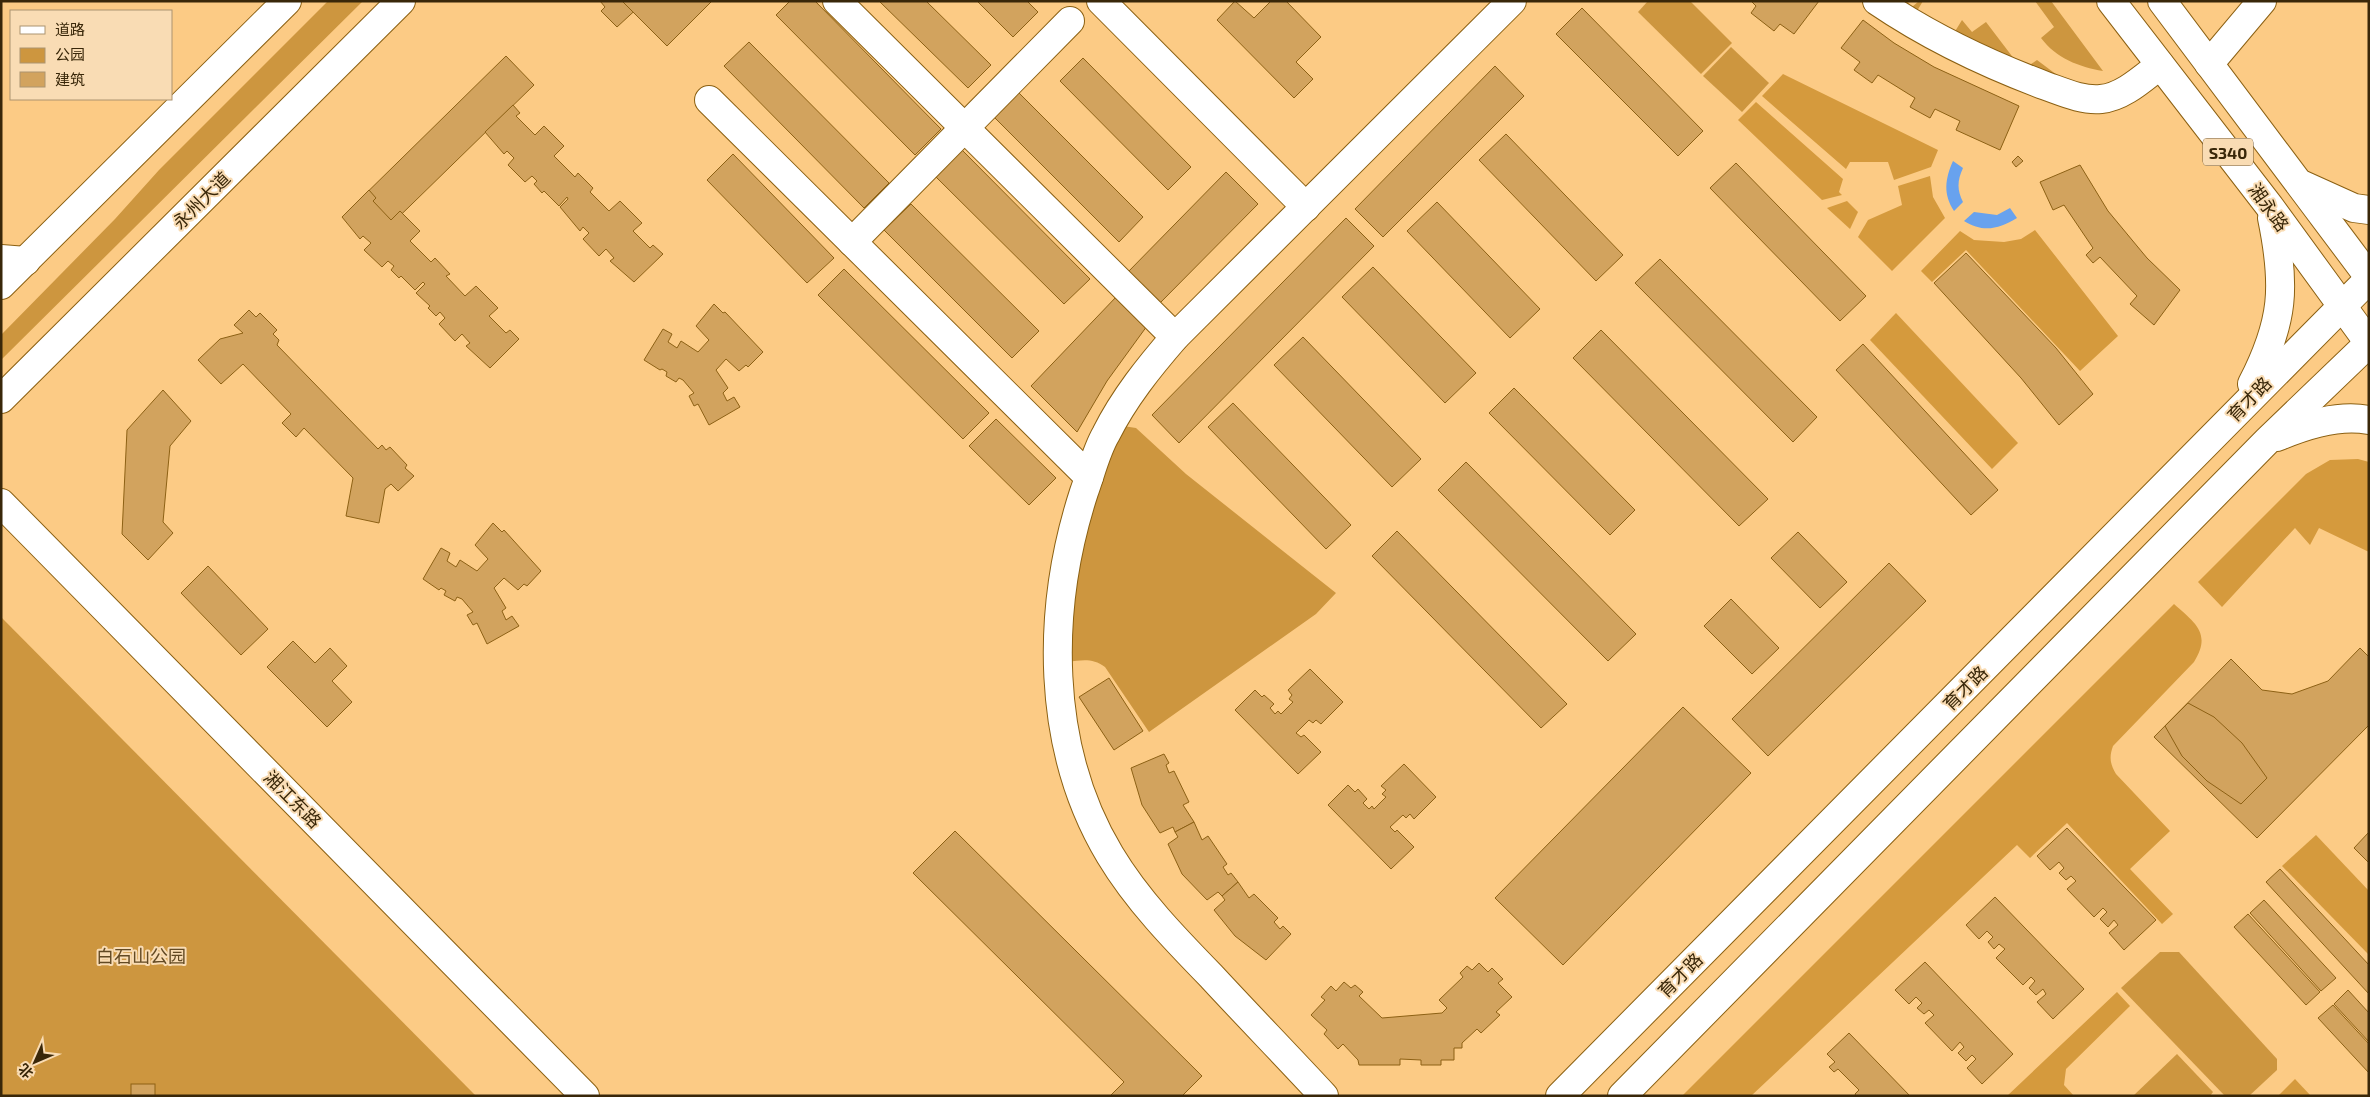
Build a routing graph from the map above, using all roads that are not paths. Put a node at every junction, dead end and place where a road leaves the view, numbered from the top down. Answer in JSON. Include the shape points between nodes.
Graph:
{"nodes":[{"id":1,"x":287,"y":1,"type":"edge"},
{"id":2,"x":401,"y":1,"type":"edge"},
{"id":3,"x":837,"y":1,"type":"edge"},
{"id":4,"x":1101,"y":1,"type":"edge"},
{"id":5,"x":1512,"y":1,"type":"edge"},
{"id":6,"x":1877,"y":1,"type":"edge"},
{"id":7,"x":2111,"y":1,"type":"edge"},
{"id":8,"x":2162,"y":1,"type":"edge"},
{"id":9,"x":2262,"y":1,"type":"edge"},
{"id":10,"x":1070,"y":21,"type":"dead end"},
{"id":11,"x":2209,"y":64,"type":"junction"},
{"id":12,"x":2160,"y":65,"type":"junction"},
{"id":13,"x":709,"y":100,"type":"dead end"},
{"id":14,"x":964,"y":128,"type":"junction"},
{"id":15,"x":2290,"y":172,"type":"junction"},
{"id":16,"x":2253,"y":186,"type":"junction"},
{"id":17,"x":1306,"y":207,"type":"junction"},
{"id":18,"x":2270,"y":207,"type":"junction"},
{"id":19,"x":2369,"y":210,"type":"edge"},
{"id":20,"x":852,"y":242,"type":"junction"},
{"id":21,"x":13,"y":260,"type":"edge"},
{"id":22,"x":2369,"y":278,"type":"edge"},
{"id":23,"x":1,"y":285,"type":"edge"},
{"id":24,"x":2341,"y":306,"type":"junction"},
{"id":25,"x":1175,"y":337,"type":"junction"},
{"id":26,"x":2369,"y":343,"type":"edge"},
{"id":27,"x":1,"y":399,"type":"edge"},
{"id":28,"x":2232,"y":415,"type":"junction"},
{"id":29,"x":2369,"y":420,"type":"edge"},
{"id":30,"x":2263,"y":446,"type":"junction"},
{"id":31,"x":1089,"y":477,"type":"junction"},
{"id":32,"x":1,"y":503,"type":"edge"},
{"id":33,"x":585,"y":1096,"type":"edge"},
{"id":34,"x":1324,"y":1096,"type":"edge"},
{"id":35,"x":1560,"y":1096,"type":"edge"},
{"id":36,"x":1622,"y":1096,"type":"edge"}],
"edges":[{"from":1,"to":21,"type":"main road"},
{"from":2,"to":27,"type":"main road","name":"永州大道"},
{"from":3,"to":14,"type":"main road"},
{"from":4,"to":17,"type":"main road"},
{"from":5,"to":17,"type":"main road"},
{"from":6,"to":12,"type":"main road","via":[[1933,36],[1974,56],[2078,96],[2103,99],[2116,95]]},
{"from":7,"to":12,"type":"main road","name":"湘永路","number":"S340"},
{"from":8,"to":11,"type":"main road","number":"S340"},
{"from":9,"to":11,"type":"main road"},
{"from":10,"to":14,"type":"main road"},
{"from":11,"to":15,"type":"main road","number":"S340"},
{"from":12,"to":16,"type":"main road","name":"湘永路","number":"S340"},
{"from":13,"to":20,"type":"main road"},
{"from":14,"to":20,"type":"main road"},
{"from":14,"to":25,"type":"main road"},
{"from":15,"to":16,"type":"main road"},
{"from":15,"to":19,"type":"main road","via":[[2327,198]]},
{"from":15,"to":22,"type":"main road","number":"S340"},
{"from":16,"to":18,"type":"main road","name":"湘永路","number":"S340"},
{"from":17,"to":25,"type":"main road"},
{"from":18,"to":24,"type":"main road","name":"湘永路","number":"S340"},
{"from":18,"to":28,"type":"main road","via":[[2282,285],[2278,319],[2268,353]]},
{"from":20,"to":31,"type":"main road"},
{"from":21,"to":23,"type":"main road"},
{"from":22,"to":24,"type":"main road","name":"育才路"},
{"from":24,"to":26,"type":"main road","name":"湘永路","number":"S340"},
{"from":24,"to":28,"type":"main road","name":"育才路"},
{"from":25,"to":31,"type":"main road","via":[[1125,400],[1105,435]]},
{"from":26,"to":30,"type":"main road"},
{"from":28,"to":30,"type":"main road"},
{"from":28,"to":35,"type":"main road","name":"育才路","via":[[1997,657]]},
{"from":29,"to":30,"type":"main road","via":[[2333,420],[2303,426]]},
{"from":30,"to":36,"type":"main road"},
{"from":31,"to":34,"type":"main road","via":[[1066,567],[1059,616],[1058,663],[1062,721],[1072,769],[1088,816],[1110,857],[1173,937]]},
{"from":32,"to":33,"type":"main road","name":"湘江东路"}]}
